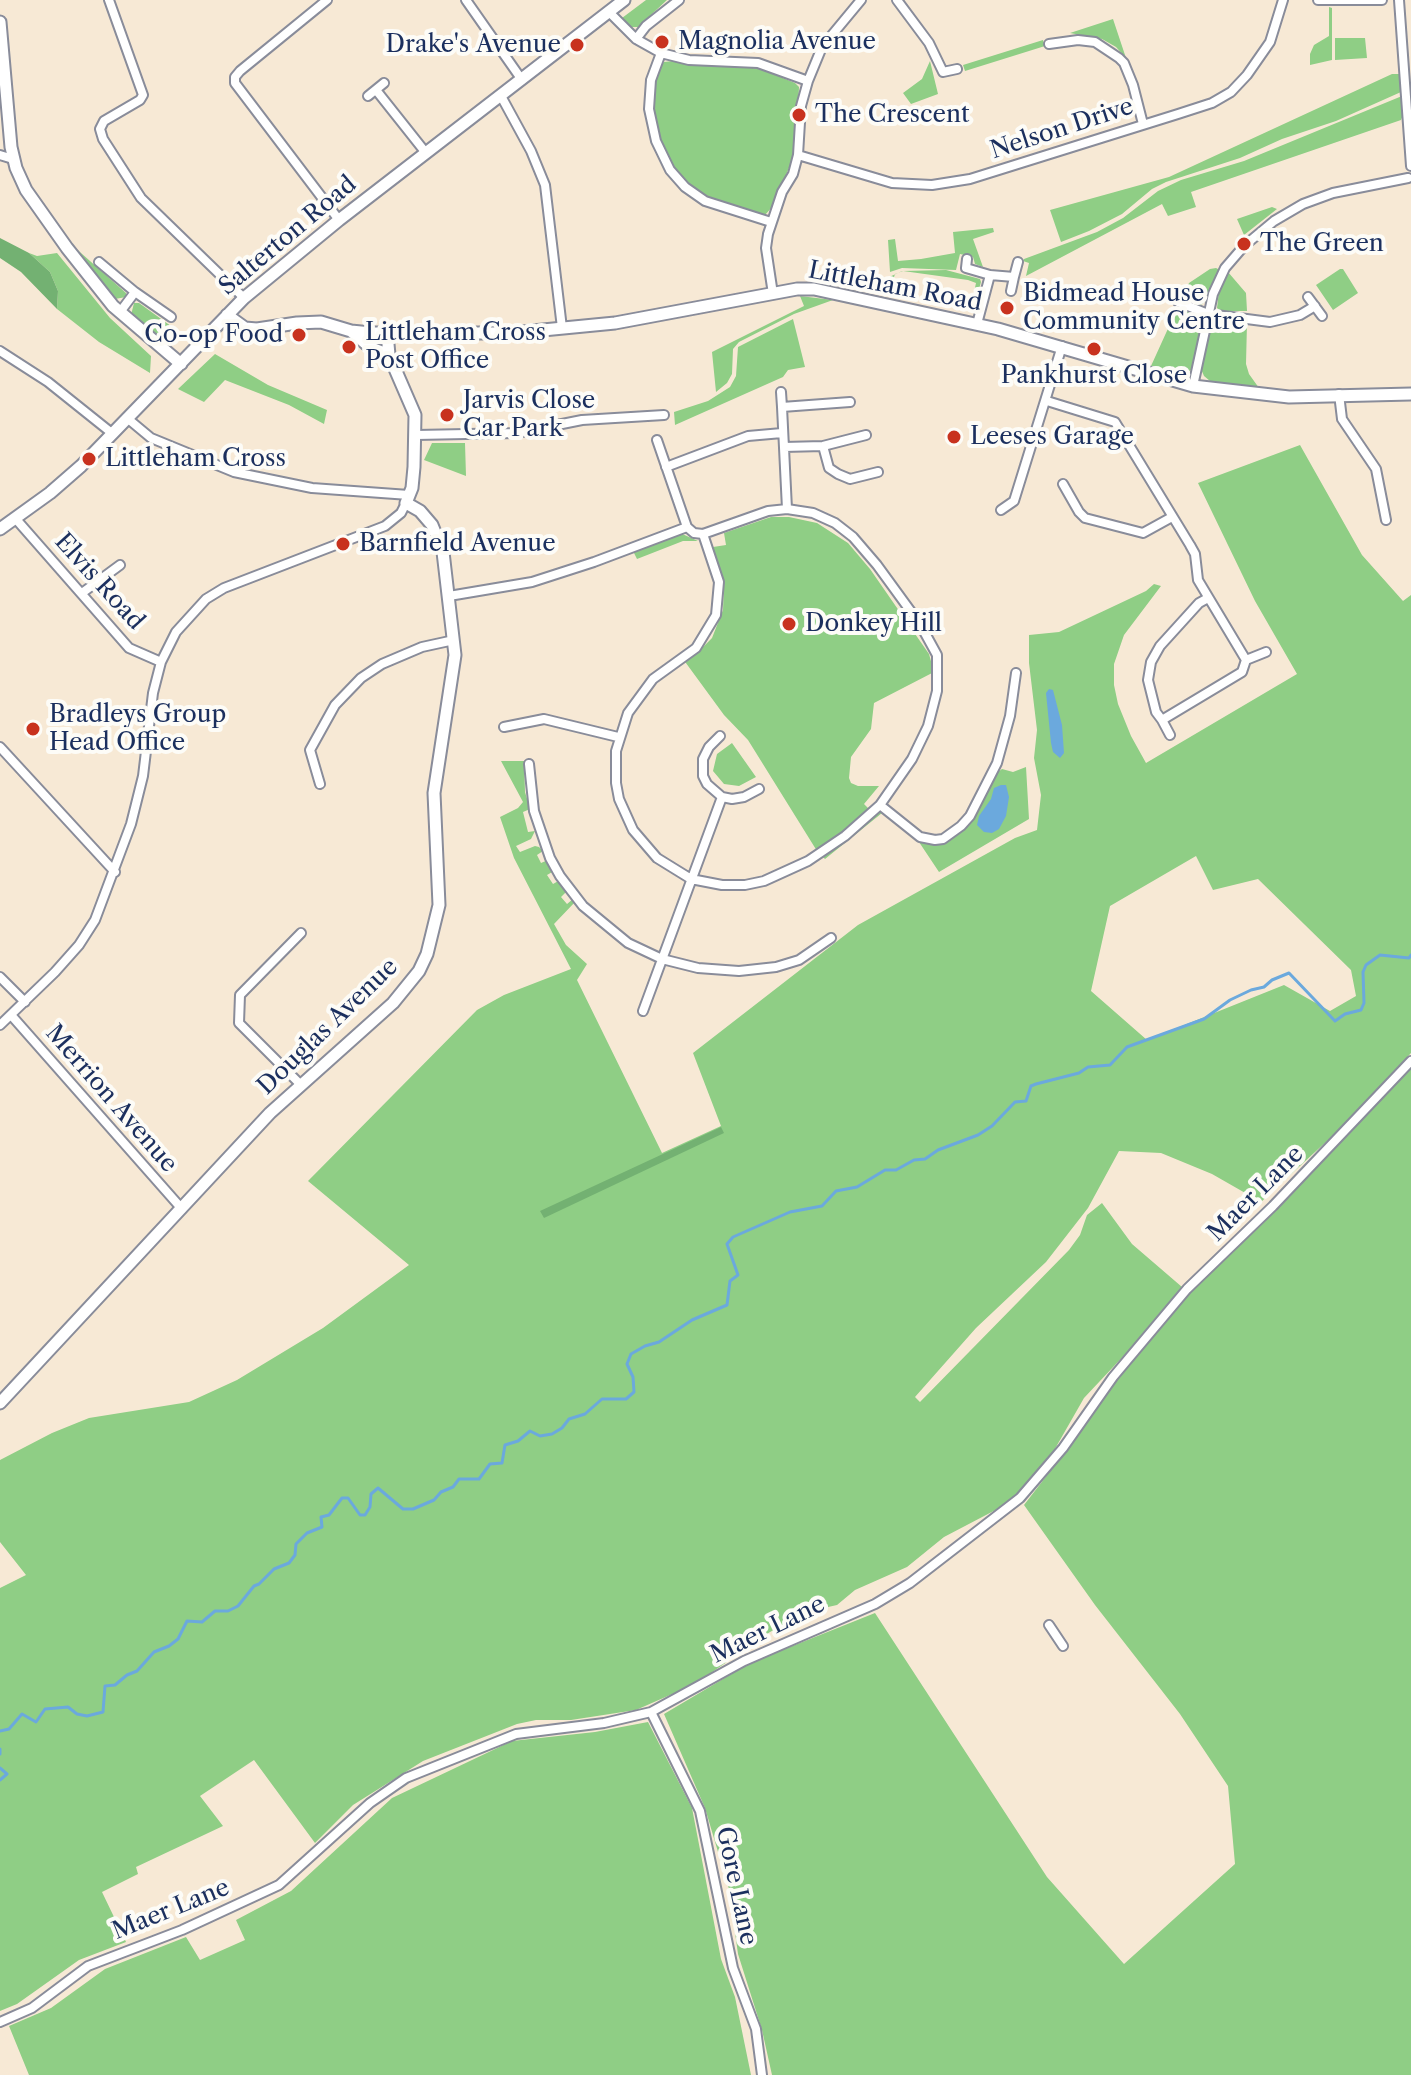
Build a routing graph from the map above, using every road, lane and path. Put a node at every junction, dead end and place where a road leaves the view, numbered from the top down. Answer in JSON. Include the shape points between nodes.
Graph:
{"nodes":[{"id":1,"x":109,"y":0,"type":"edge"},
{"id":2,"x":327,"y":0,"type":"edge"},
{"id":3,"x":466,"y":0,"type":"edge"},
{"id":4,"x":624,"y":0,"type":"edge"},
{"id":5,"x":679,"y":0,"type":"edge"},
{"id":6,"x":861,"y":0,"type":"edge"},
{"id":7,"x":897,"y":0,"type":"edge"},
{"id":8,"x":1283,"y":0,"type":"edge"},
{"id":9,"x":1318,"y":0,"type":"edge"},
{"id":10,"x":1382,"y":0,"type":"edge"},
{"id":11,"x":1399,"y":0,"type":"edge"},
{"id":12,"x":609,"y":12,"type":"junction"},
{"id":13,"x":0,"y":22,"type":"edge"},
{"id":14,"x":636,"y":39,"type":"junction"},
{"id":15,"x":1049,"y":44,"type":"dead end"},
{"id":16,"x":661,"y":53,"type":"junction"},
{"id":17,"x":957,"y":69,"type":"dead end"},
{"id":18,"x":522,"y":80,"type":"junction"},
{"id":19,"x":808,"y":81,"type":"junction"},
{"id":20,"x":384,"y":83,"type":"dead end"},
{"id":21,"x":376,"y":90,"type":"junction"},
{"id":22,"x":368,"y":96,"type":"dead end"},
{"id":23,"x":501,"y":96,"type":"junction"},
{"id":24,"x":1143,"y":124,"type":"junction"},
{"id":25,"x":426,"y":153,"type":"junction"},
{"id":26,"x":0,"y":155,"type":"edge"},
{"id":27,"x":798,"y":155,"type":"junction"},
{"id":28,"x":13,"y":159,"type":"junction"},
{"id":29,"x":1410,"y":174,"type":"edge"},
{"id":30,"x":339,"y":220,"type":"junction"},
{"id":31,"x":771,"y":222,"type":"junction"},
{"id":32,"x":967,"y":259,"type":"dead end"},
{"id":33,"x":99,"y":262,"type":"dead end"},
{"id":34,"x":1018,"y":262,"type":"dead end"},
{"id":35,"x":990,"y":275,"type":"junction"},
{"id":36,"x":1014,"y":277,"type":"junction"},
{"id":37,"x":1011,"y":291,"type":"dead end"},
{"id":38,"x":135,"y":292,"type":"junction"},
{"id":39,"x":773,"y":294,"type":"junction"},
{"id":40,"x":1308,"y":297,"type":"dead end"},
{"id":41,"x":244,"y":298,"type":"junction"},
{"id":42,"x":1178,"y":302,"type":"dead end"},
{"id":43,"x":1315,"y":306,"type":"junction"},
{"id":44,"x":120,"y":312,"type":"junction"},
{"id":45,"x":1208,"y":314,"type":"junction"},
{"id":46,"x":227,"y":315,"type":"junction"},
{"id":47,"x":1322,"y":316,"type":"dead end"},
{"id":48,"x":171,"y":317,"type":"dead end"},
{"id":49,"x":977,"y":324,"type":"junction"},
{"id":50,"x":562,"y":328,"type":"junction"},
{"id":51,"x":351,"y":331,"type":"junction"},
{"id":52,"x":387,"y":333,"type":"junction"},
{"id":53,"x":1062,"y":346,"type":"junction"},
{"id":54,"x":0,"y":351,"type":"edge"},
{"id":55,"x":389,"y":355,"type":"junction"},
{"id":56,"x":181,"y":364,"type":"junction"},
{"id":57,"x":1193,"y":386,"type":"junction"},
{"id":58,"x":781,"y":392,"type":"dead end"},
{"id":59,"x":1339,"y":394,"type":"junction"},
{"id":60,"x":1411,"y":394,"type":"edge"},
{"id":61,"x":1047,"y":401,"type":"junction"},
{"id":62,"x":850,"y":402,"type":"dead end"},
{"id":63,"x":782,"y":407,"type":"junction"},
{"id":64,"x":664,"y":415,"type":"dead end"},
{"id":65,"x":127,"y":418,"type":"junction"},
{"id":66,"x":782,"y":433,"type":"junction"},
{"id":67,"x":113,"y":434,"type":"junction"},
{"id":68,"x":416,"y":435,"type":"junction"},
{"id":69,"x":866,"y":435,"type":"dead end"},
{"id":70,"x":657,"y":440,"type":"dead end"},
{"id":71,"x":823,"y":446,"type":"junction"},
{"id":72,"x":784,"y":447,"type":"junction"},
{"id":73,"x":666,"y":467,"type":"junction"},
{"id":74,"x":878,"y":472,"type":"dead end"},
{"id":75,"x":1063,"y":484,"type":"dead end"},
{"id":76,"x":408,"y":499,"type":"junction"},
{"id":77,"x":787,"y":509,"type":"junction"},
{"id":78,"x":1001,"y":510,"type":"dead end"},
{"id":79,"x":1172,"y":517,"type":"junction"},
{"id":80,"x":15,"y":518,"type":"junction"},
{"id":81,"x":1386,"y":520,"type":"dead end"},
{"id":82,"x":687,"y":527,"type":"junction"},
{"id":83,"x":0,"y":529,"type":"edge"},
{"id":84,"x":703,"y":534,"type":"junction"},
{"id":85,"x":120,"y":565,"type":"dead end"},
{"id":86,"x":82,"y":593,"type":"junction"},
{"id":87,"x":449,"y":596,"type":"junction"},
{"id":88,"x":1208,"y":598,"type":"junction"},
{"id":89,"x":454,"y":640,"type":"junction"},
{"id":90,"x":1266,"y":652,"type":"dead end"},
{"id":91,"x":1246,"y":660,"type":"junction"},
{"id":92,"x":161,"y":662,"type":"junction"},
{"id":93,"x":1016,"y":673,"type":"dead end"},
{"id":94,"x":1162,"y":720,"type":"junction"},
{"id":95,"x":504,"y":727,"type":"dead end"},
{"id":96,"x":1170,"y":735,"type":"dead end"},
{"id":97,"x":720,"y":736,"type":"dead end"},
{"id":98,"x":618,"y":737,"type":"junction"},
{"id":99,"x":0,"y":747,"type":"edge"},
{"id":100,"x":529,"y":764,"type":"dead end"},
{"id":101,"x":320,"y":784,"type":"dead end"},
{"id":102,"x":759,"y":789,"type":"dead end"},
{"id":103,"x":722,"y":797,"type":"junction"},
{"id":104,"x":880,"y":805,"type":"junction"},
{"id":105,"x":115,"y":872,"type":"junction"},
{"id":106,"x":691,"y":879,"type":"junction"},
{"id":107,"x":301,"y":933,"type":"dead end"},
{"id":108,"x":831,"y":938,"type":"dead end"},
{"id":109,"x":662,"y":959,"type":"junction"},
{"id":110,"x":0,"y":977,"type":"edge"},
{"id":111,"x":25,"y":1002,"type":"junction"},
{"id":112,"x":643,"y":1011,"type":"dead end"},
{"id":113,"x":11,"y":1015,"type":"junction"},
{"id":114,"x":0,"y":1025,"type":"edge"},
{"id":115,"x":1411,"y":1061,"type":"edge"},
{"id":116,"x":301,"y":1085,"type":"junction"},
{"id":117,"x":182,"y":1209,"type":"junction"},
{"id":118,"x":0,"y":1403,"type":"edge"},
{"id":119,"x":1049,"y":1625,"type":"dead end"},
{"id":120,"x":1063,"y":1646,"type":"dead end"},
{"id":121,"x":651,"y":1712,"type":"junction"},
{"id":122,"x":0,"y":2022,"type":"edge"},
{"id":123,"x":762,"y":2075,"type":"edge"}],
"edges":[{"from":1,"to":41,"type":"street","via":[[143,95],[104,121],[103,139],[141,198]]},
{"from":2,"to":30,"type":"street","via":[[240,71],[235,83]]},
{"from":3,"to":18,"type":"street"},
{"from":4,"to":12,"type":"street","name":"Salterton Road"},
{"from":5,"to":14,"type":"street"},
{"from":6,"to":19,"type":"street","via":[[822,47]]},
{"from":7,"to":17,"type":"street","via":[[943,72]]},
{"from":8,"to":24,"type":"street","name":"Nelson Drive","via":[[1270,42],[1231,92]]},
{"from":9,"to":10,"type":"street"},
{"from":11,"to":29,"type":"street"},
{"from":12,"to":14,"type":"street"},
{"from":12,"to":18,"type":"street","name":"Salterton Road"},
{"from":13,"to":28,"type":"street"},
{"from":14,"to":16,"type":"street"},
{"from":15,"to":24,"type":"street","via":[[1095,42],[1119,58]]},
{"from":16,"to":19,"type":"street","via":[[689,60],[758,63]]},
{"from":16,"to":31,"type":"street","via":[[651,80],[649,109],[670,170],[705,201]]},
{"from":18,"to":23,"type":"street","name":"Salterton Road"},
{"from":19,"to":27,"type":"street"},
{"from":20,"to":21,"type":"street"},
{"from":21,"to":22,"type":"street"},
{"from":21,"to":25,"type":"street"},
{"from":23,"to":25,"type":"street","name":"Salterton Road"},
{"from":23,"to":50,"type":"street","via":[[545,185]]},
{"from":24,"to":27,"type":"street","name":"Nelson Drive","via":[[1012,167],[932,185],[892,183]]},
{"from":25,"to":30,"type":"street","name":"Salterton Road"},
{"from":26,"to":28,"type":"street"},
{"from":27,"to":31,"type":"street"},
{"from":28,"to":44,"type":"street","via":[[43,215]]},
{"from":29,"to":45,"type":"street","via":[[1333,193],[1274,221],[1225,268]]},
{"from":30,"to":41,"type":"street","name":"Salterton Road"},
{"from":31,"to":39,"type":"street","via":[[766,248]]},
{"from":32,"to":35,"type":"street","via":[[966,268]]},
{"from":33,"to":38,"type":"street"},
{"from":34,"to":36,"type":"street"},
{"from":35,"to":36,"type":"street"},
{"from":35,"to":49,"type":"street"},
{"from":36,"to":37,"type":"street"},
{"from":38,"to":44,"type":"street"},
{"from":38,"to":48,"type":"street"},
{"from":39,"to":49,"type":"street","name":"Littleham Road","via":[[814,289]]},
{"from":39,"to":50,"type":"street","name":"Littleham Road"},
{"from":40,"to":43,"type":"street"},
{"from":41,"to":46,"type":"street","name":"Salterton Road"},
{"from":42,"to":45,"type":"street"},
{"from":43,"to":45,"type":"street","via":[[1270,322]]},
{"from":43,"to":47,"type":"street"},
{"from":44,"to":56,"type":"street"},
{"from":45,"to":57,"type":"street"},
{"from":46,"to":51,"type":"street","name":"Littleham Road","via":[[245,328],[321,322]]},
{"from":46,"to":56,"type":"street","name":"Salterton Road"},
{"from":49,"to":53,"type":"street","name":"Littleham Road"},
{"from":50,"to":52,"type":"street","name":"Littleham Road"},
{"from":51,"to":52,"type":"street","name":"Littleham Road"},
{"from":51,"to":55,"type":"street"},
{"from":52,"to":55,"type":"street"},
{"from":53,"to":57,"type":"street","name":"Littleham Road"},
{"from":53,"to":61,"type":"street"},
{"from":54,"to":67,"type":"street"},
{"from":55,"to":68,"type":"street","via":[[412,405]]},
{"from":56,"to":65,"type":"street","name":"Salterton Road"},
{"from":57,"to":59,"type":"street","name":"Littleham Road","via":[[1289,397]]},
{"from":58,"to":63,"type":"street"},
{"from":59,"to":60,"type":"street","name":"Littleham Road"},
{"from":59,"to":81,"type":"street","via":[[1342,419],[1376,469]]},
{"from":61,"to":78,"type":"street","via":[[1014,501]]},
{"from":61,"to":79,"type":"street","via":[[1115,422]]},
{"from":62,"to":63,"type":"street"},
{"from":63,"to":66,"type":"street"},
{"from":64,"to":68,"type":"street","via":[[582,420],[517,433]]},
{"from":65,"to":67,"type":"street","name":"Salterton Road"},
{"from":65,"to":76,"type":"street","via":[[151,438],[234,472]]},
{"from":66,"to":72,"type":"street"},
{"from":66,"to":73,"type":"street","via":[[748,436]]},
{"from":67,"to":80,"type":"street","name":"Salterton Road","via":[[61,484]]},
{"from":68,"to":76,"type":"street"},
{"from":69,"to":71,"type":"street"},
{"from":70,"to":73,"type":"street"},
{"from":71,"to":72,"type":"street"},
{"from":71,"to":74,"type":"street","via":[[829,468],[838,474],[850,479]]},
{"from":72,"to":77,"type":"street"},
{"from":73,"to":82,"type":"street"},
{"from":75,"to":79,"type":"street","via":[[1085,518],[1143,533]]},
{"from":76,"to":87,"type":"street","name":"Douglas Avenue","via":[[438,536]]},
{"from":76,"to":92,"type":"street","via":[[385,526],[256,573],[206,599],[176,632]]},
{"from":77,"to":84,"type":"street"},
{"from":77,"to":104,"type":"street","via":[[824,518],[853,537],[920,624],[937,655],[937,691],[928,726]]},
{"from":79,"to":88,"type":"street","via":[[1195,554],[1196,577]]},
{"from":80,"to":83,"type":"street","name":"Salterton Road"},
{"from":80,"to":86,"type":"street","name":"Elvis Road"},
{"from":82,"to":84,"type":"street"},
{"from":82,"to":87,"type":"street","via":[[532,582]]},
{"from":84,"to":98,"type":"street","via":[[719,582],[716,615],[703,640],[640,694]]},
{"from":85,"to":86,"type":"street"},
{"from":86,"to":92,"type":"street","name":"Elvis Road","via":[[129,648]]},
{"from":87,"to":89,"type":"street","name":"Douglas Avenue"},
{"from":88,"to":91,"type":"street"},
{"from":88,"to":94,"type":"street","via":[[1151,662],[1149,691]]},
{"from":89,"to":101,"type":"street","via":[[382,664],[335,705],[310,750]]},
{"from":89,"to":116,"type":"street","name":"Douglas Avenue","via":[[434,793],[439,905],[427,954],[393,1003]]},
{"from":90,"to":91,"type":"street"},
{"from":91,"to":94,"type":"street","via":[[1242,672]]},
{"from":92,"to":105,"type":"street","via":[[143,776]]},
{"from":93,"to":104,"type":"street","via":[[997,763],[961,826],[943,839],[920,837]]},
{"from":94,"to":96,"type":"street"},
{"from":95,"to":98,"type":"street","via":[[544,719]]},
{"from":97,"to":103,"type":"street","via":[[702,766],[707,784]]},
{"from":98,"to":106,"type":"street","via":[[616,783],[633,830],[657,858]]},
{"from":99,"to":105,"type":"street"},
{"from":100,"to":109,"type":"street","via":[[541,838],[560,876],[603,924]]},
{"from":102,"to":103,"type":"street","via":[[738,799]]},
{"from":103,"to":106,"type":"street"},
{"from":104,"to":106,"type":"street","via":[[845,836],[792,870],[745,885]]},
{"from":105,"to":111,"type":"street","via":[[79,945]]},
{"from":106,"to":109,"type":"street"},
{"from":107,"to":116,"type":"street","via":[[240,995],[239,1023]]},
{"from":108,"to":109,"type":"street","via":[[799,960],[759,970],[710,970]]},
{"from":109,"to":112,"type":"street"},
{"from":110,"to":111,"type":"street"},
{"from":111,"to":113,"type":"street"},
{"from":113,"to":114,"type":"street"},
{"from":113,"to":117,"type":"street","name":"Merrion Avenue"},
{"from":115,"to":121,"type":"street","name":"Maer Lane","via":[[1187,1289],[1020,1498],[885,1599],[744,1661]]},
{"from":116,"to":117,"type":"street","name":"Douglas Avenue"},
{"from":117,"to":118,"type":"street","name":"Douglas Avenue"},
{"from":119,"to":120,"type":"street"},
{"from":121,"to":122,"type":"street","name":"Maer Lane","via":[[516,1734],[406,1778],[370,1803],[279,1885],[88,1966],[32,2008]]},
{"from":121,"to":123,"type":"street","name":"Gore Lane","via":[[700,1811],[733,1968],[756,2029]]}]}
